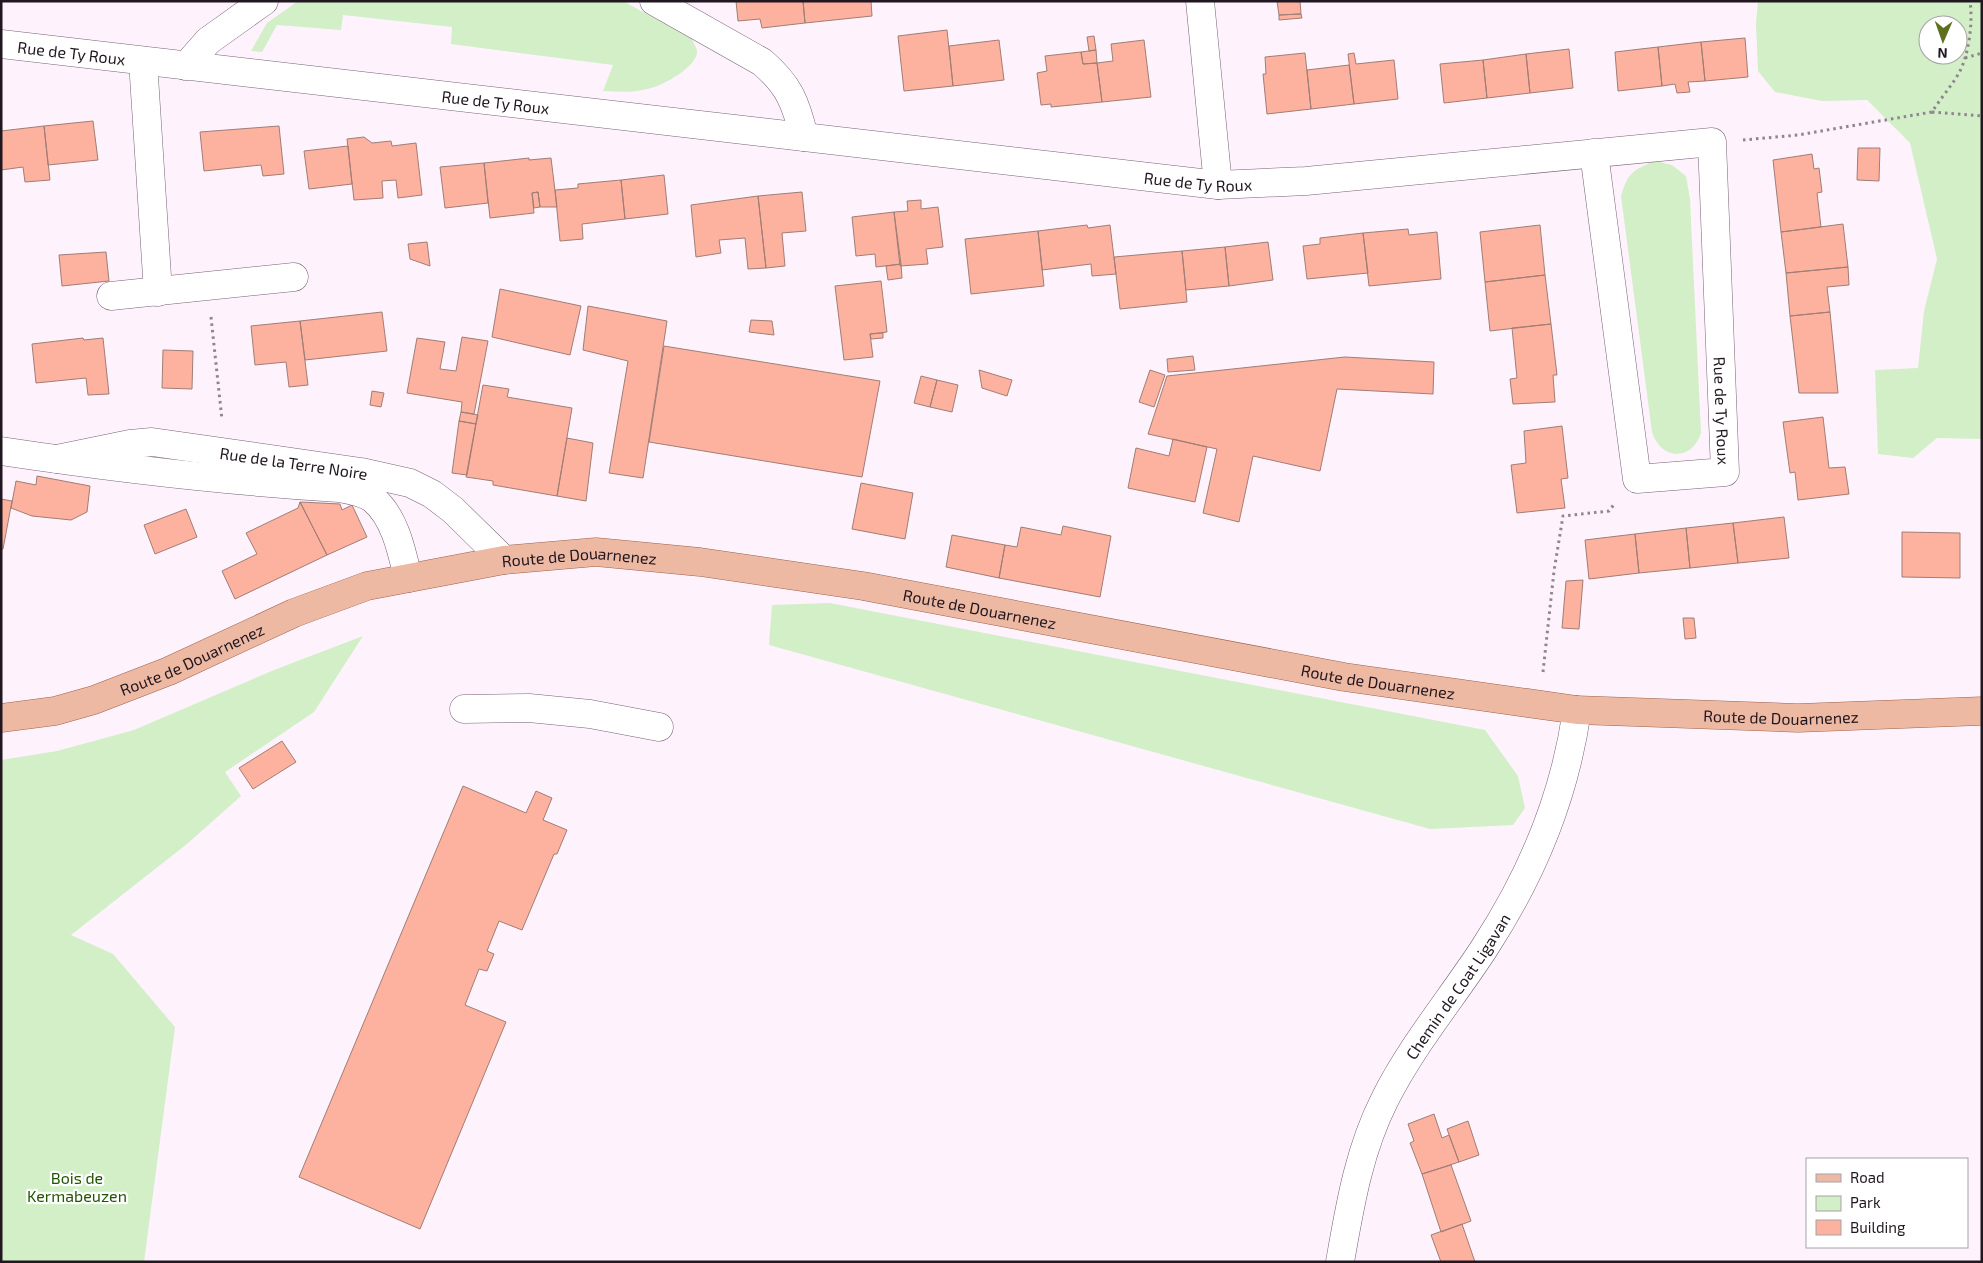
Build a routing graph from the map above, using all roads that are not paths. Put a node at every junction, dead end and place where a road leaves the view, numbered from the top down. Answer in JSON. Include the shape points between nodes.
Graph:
{"nodes":[{"id":1,"x":264,"y":1,"type":"edge"},
{"id":2,"x":654,"y":1,"type":"edge"},
{"id":3,"x":1200,"y":1,"type":"edge"},
{"id":4,"x":1,"y":44,"type":"edge"},
{"id":5,"x":143,"y":61,"type":"junction"},
{"id":6,"x":186,"y":66,"type":"junction"},
{"id":7,"x":804,"y":137,"type":"junction"},
{"id":8,"x":1594,"y":153,"type":"junction"},
{"id":9,"x":1218,"y":185,"type":"junction"},
{"id":10,"x":294,"y":277,"type":"dead end"},
{"id":11,"x":158,"y":292,"type":"junction"},
{"id":12,"x":111,"y":296,"type":"dead end"},
{"id":13,"x":1,"y":451,"type":"edge"},
{"id":14,"x":57,"y":460,"type":"junction"},
{"id":15,"x":504,"y":560,"type":"junction"},
{"id":16,"x":408,"y":578,"type":"junction"},
{"id":17,"x":464,"y":709,"type":"dead end"},
{"id":18,"x":1577,"y":710,"type":"junction"},
{"id":19,"x":1982,"y":711,"type":"edge"},
{"id":20,"x":1,"y":718,"type":"edge"},
{"id":21,"x":659,"y":727,"type":"dead end"},
{"id":22,"x":1340,"y":1262,"type":"edge"}],
"edges":[{"from":1,"to":6,"type":"street","via":[[208,41]]},
{"from":2,"to":7,"type":"street","via":[[774,72],[787,87],[796,106]]},
{"from":3,"to":9,"type":"street"},
{"from":4,"to":5,"type":"street","name":"Rue de Ty Roux"},
{"from":5,"to":6,"type":"street","name":"Rue de Ty Roux"},
{"from":5,"to":11,"type":"street","name":"Rue de Ty Roux"},
{"from":6,"to":7,"type":"street","name":"Rue de Ty Roux"},
{"from":7,"to":9,"type":"street","name":"Rue de Ty Roux"},
{"from":8,"to":8,"type":"street","name":"Rue de Ty Roux","via":[[1712,142],[1725,472],[1637,479]]},
{"from":8,"to":9,"type":"street","name":"Rue de Ty Roux","via":[[1306,181]]},
{"from":10,"to":11,"type":"street"},
{"from":11,"to":12,"type":"street"},
{"from":13,"to":14,"type":"street","name":"Rue de la Terre Noire"},
{"from":14,"to":15,"type":"street","name":"Rue de la Terre Noire","via":[[152,442],[306,464],[402,482],[432,494],[453,510]]},
{"from":14,"to":16,"type":"street","name":"Rue de la Terre Noire","via":[[356,492],[372,498],[384,512],[400,546]]},
{"from":15,"to":16,"type":"main road","name":"Route de Douarnenez"},
{"from":15,"to":18,"type":"main road","name":"Route de Douarnenez","via":[[596,552],[777,573],[863,586],[1344,676]]},
{"from":16,"to":20,"type":"main road","name":"Route de Douarnenez","via":[[368,586],[294,613],[168,671],[94,700],[55,711]]},
{"from":17,"to":21,"type":"street","via":[[529,708],[590,714]]},
{"from":18,"to":19,"type":"main road","name":"Route de Douarnenez","via":[[1798,718]]},
{"from":18,"to":22,"type":"street","name":"Chemin de Coat Ligavan","via":[[1560,792],[1528,870],[1485,948],[1400,1073],[1368,1136],[1356,1176]]}]}
